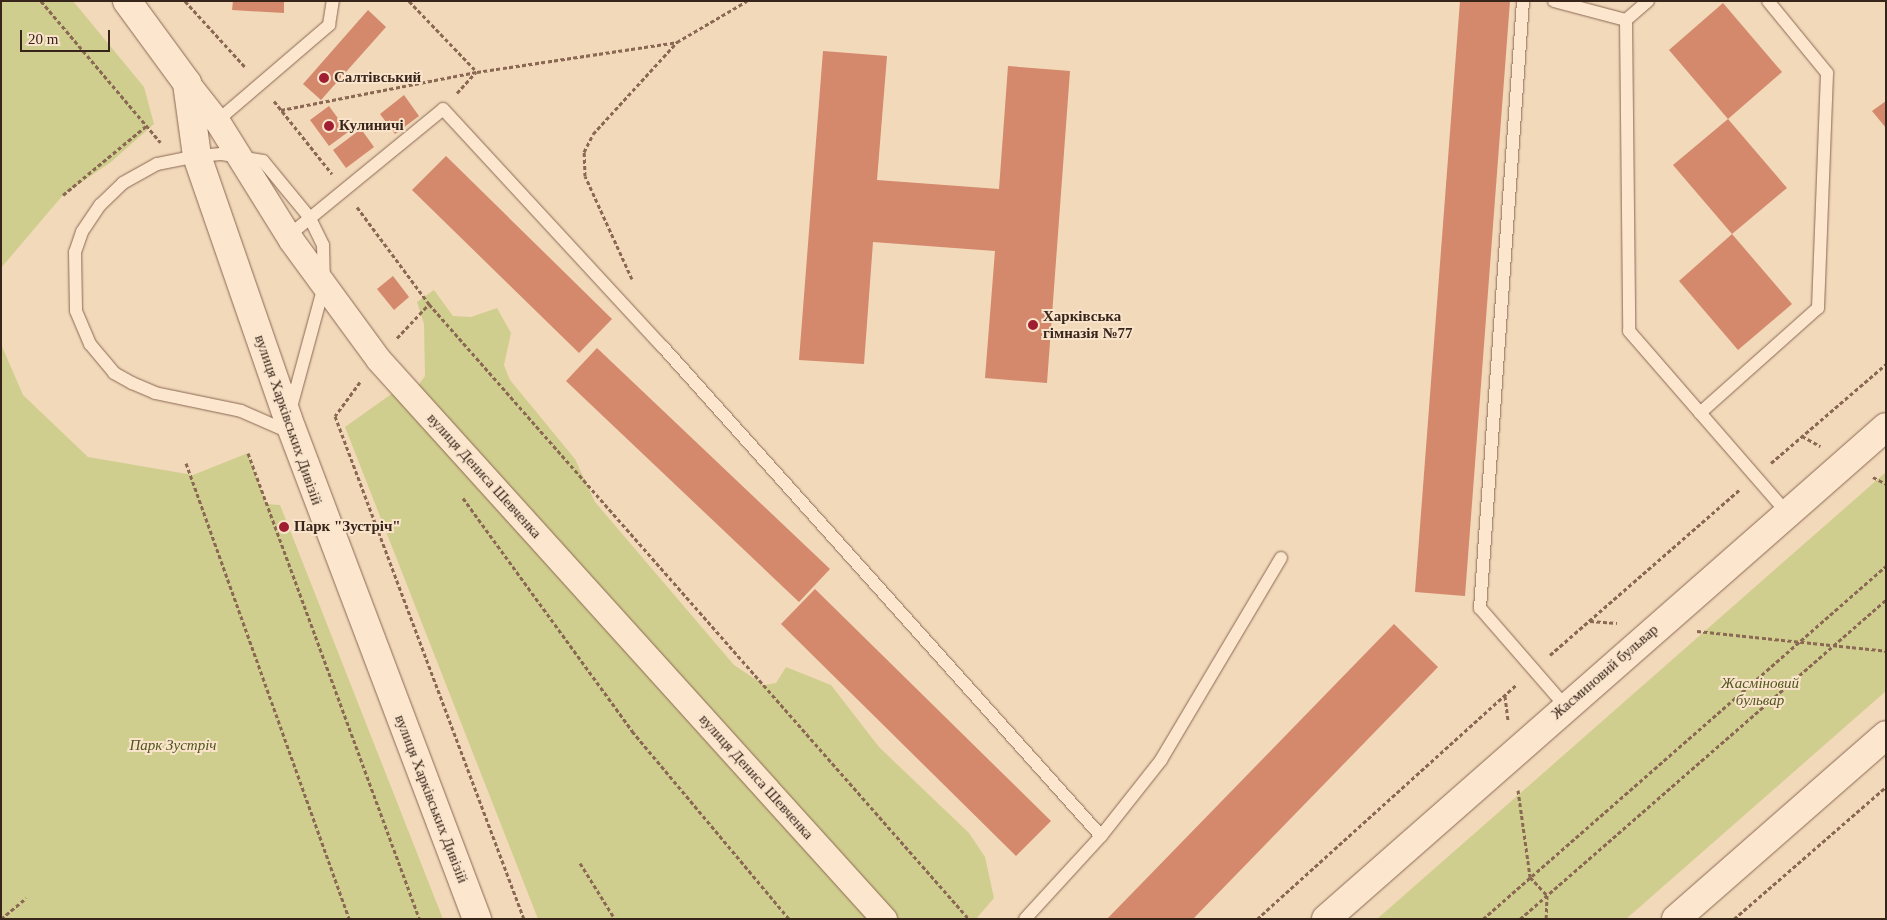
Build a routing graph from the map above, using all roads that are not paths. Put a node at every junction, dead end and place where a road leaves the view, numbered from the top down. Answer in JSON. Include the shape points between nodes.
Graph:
{"nodes":[{"id":1,"x":127,"y":1,"type":"edge"},
{"id":2,"x":333,"y":1,"type":"edge"},
{"id":3,"x":1523,"y":1,"type":"edge"},
{"id":4,"x":1554,"y":1,"type":"edge"},
{"id":5,"x":1648,"y":1,"type":"edge"},
{"id":6,"x":1768,"y":1,"type":"edge"},
{"id":7,"x":1626,"y":20,"type":"junction"},
{"id":8,"x":187,"y":83,"type":"junction"},
{"id":9,"x":217,"y":121,"type":"junction"},
{"id":10,"x":197,"y":156,"type":"junction"},
{"id":11,"x":240,"y":157,"type":"junction"},
{"id":12,"x":310,"y":218,"type":"junction"},
{"id":13,"x":288,"y":236,"type":"junction"},
{"id":14,"x":324,"y":286,"type":"junction"},
{"id":15,"x":1700,"y":413,"type":"junction"},
{"id":16,"x":290,"y":426,"type":"junction"},
{"id":17,"x":1886,"y":427,"type":"edge"},
{"id":18,"x":1787,"y":512,"type":"junction"},
{"id":19,"x":1281,"y":558,"type":"dead end"},
{"id":20,"x":1566,"y":707,"type":"junction"},
{"id":21,"x":1886,"y":735,"type":"edge"},
{"id":22,"x":1101,"y":836,"type":"junction"},
{"id":23,"x":477,"y":919,"type":"edge"},
{"id":24,"x":884,"y":919,"type":"edge"},
{"id":25,"x":1025,"y":919,"type":"edge"},
{"id":26,"x":1326,"y":919,"type":"edge"},
{"id":27,"x":1676,"y":919,"type":"edge"}],
"edges":[{"from":1,"to":8,"type":"street","name":"вулиця Дениса Шевченка"},
{"from":2,"to":9,"type":"lane","via":[[329,25]]},
{"from":3,"to":20,"type":"lane","via":[[1480,608]]},
{"from":4,"to":7,"type":"lane"},
{"from":5,"to":7,"type":"lane"},
{"from":6,"to":15,"type":"lane","via":[[1827,73],[1818,308]]},
{"from":7,"to":15,"type":"lane","via":[[1629,331]]},
{"from":8,"to":9,"type":"street","name":"вулиця Дениса Шевченка"},
{"from":8,"to":10,"type":"street","name":"вулиця Харківських Дивізій"},
{"from":9,"to":11,"type":"street","name":"вулиця Дениса Шевченка"},
{"from":10,"to":11,"type":"lane"},
{"from":10,"to":16,"type":"street","name":"вулиця Харківських Дивізій"},
{"from":10,"to":16,"type":"lane","via":[[157,164],[123,182],[100,206],[82,232],[75,252],[76,311],[100,359],[126,380],[154,393],[241,411]]},
{"from":11,"to":12,"type":"lane","via":[[263,161]]},
{"from":11,"to":13,"type":"street","name":"вулиця Дениса Шевченка"},
{"from":12,"to":13,"type":"lane"},
{"from":12,"to":14,"type":"lane","via":[[323,245]]},
{"from":12,"to":22,"type":"lane","via":[[444,109],[663,347]]},
{"from":13,"to":14,"type":"street","name":"вулиця Дениса Шевченка"},
{"from":14,"to":16,"type":"lane"},
{"from":14,"to":24,"type":"street","name":"вулиця Дениса Шевченка","via":[[378,358]]},
{"from":15,"to":18,"type":"lane"},
{"from":16,"to":23,"type":"street","name":"вулиця Харківських Дивізій"},
{"from":17,"to":18,"type":"street","name":"Жасминовий бульвар"},
{"from":18,"to":20,"type":"street","name":"Жасминовий бульвар"},
{"from":19,"to":22,"type":"lane","via":[[1161,760]]},
{"from":20,"to":26,"type":"street","name":"Жасминовий бульвар"},
{"from":21,"to":27,"type":"street"},
{"from":22,"to":25,"type":"lane"}]}
